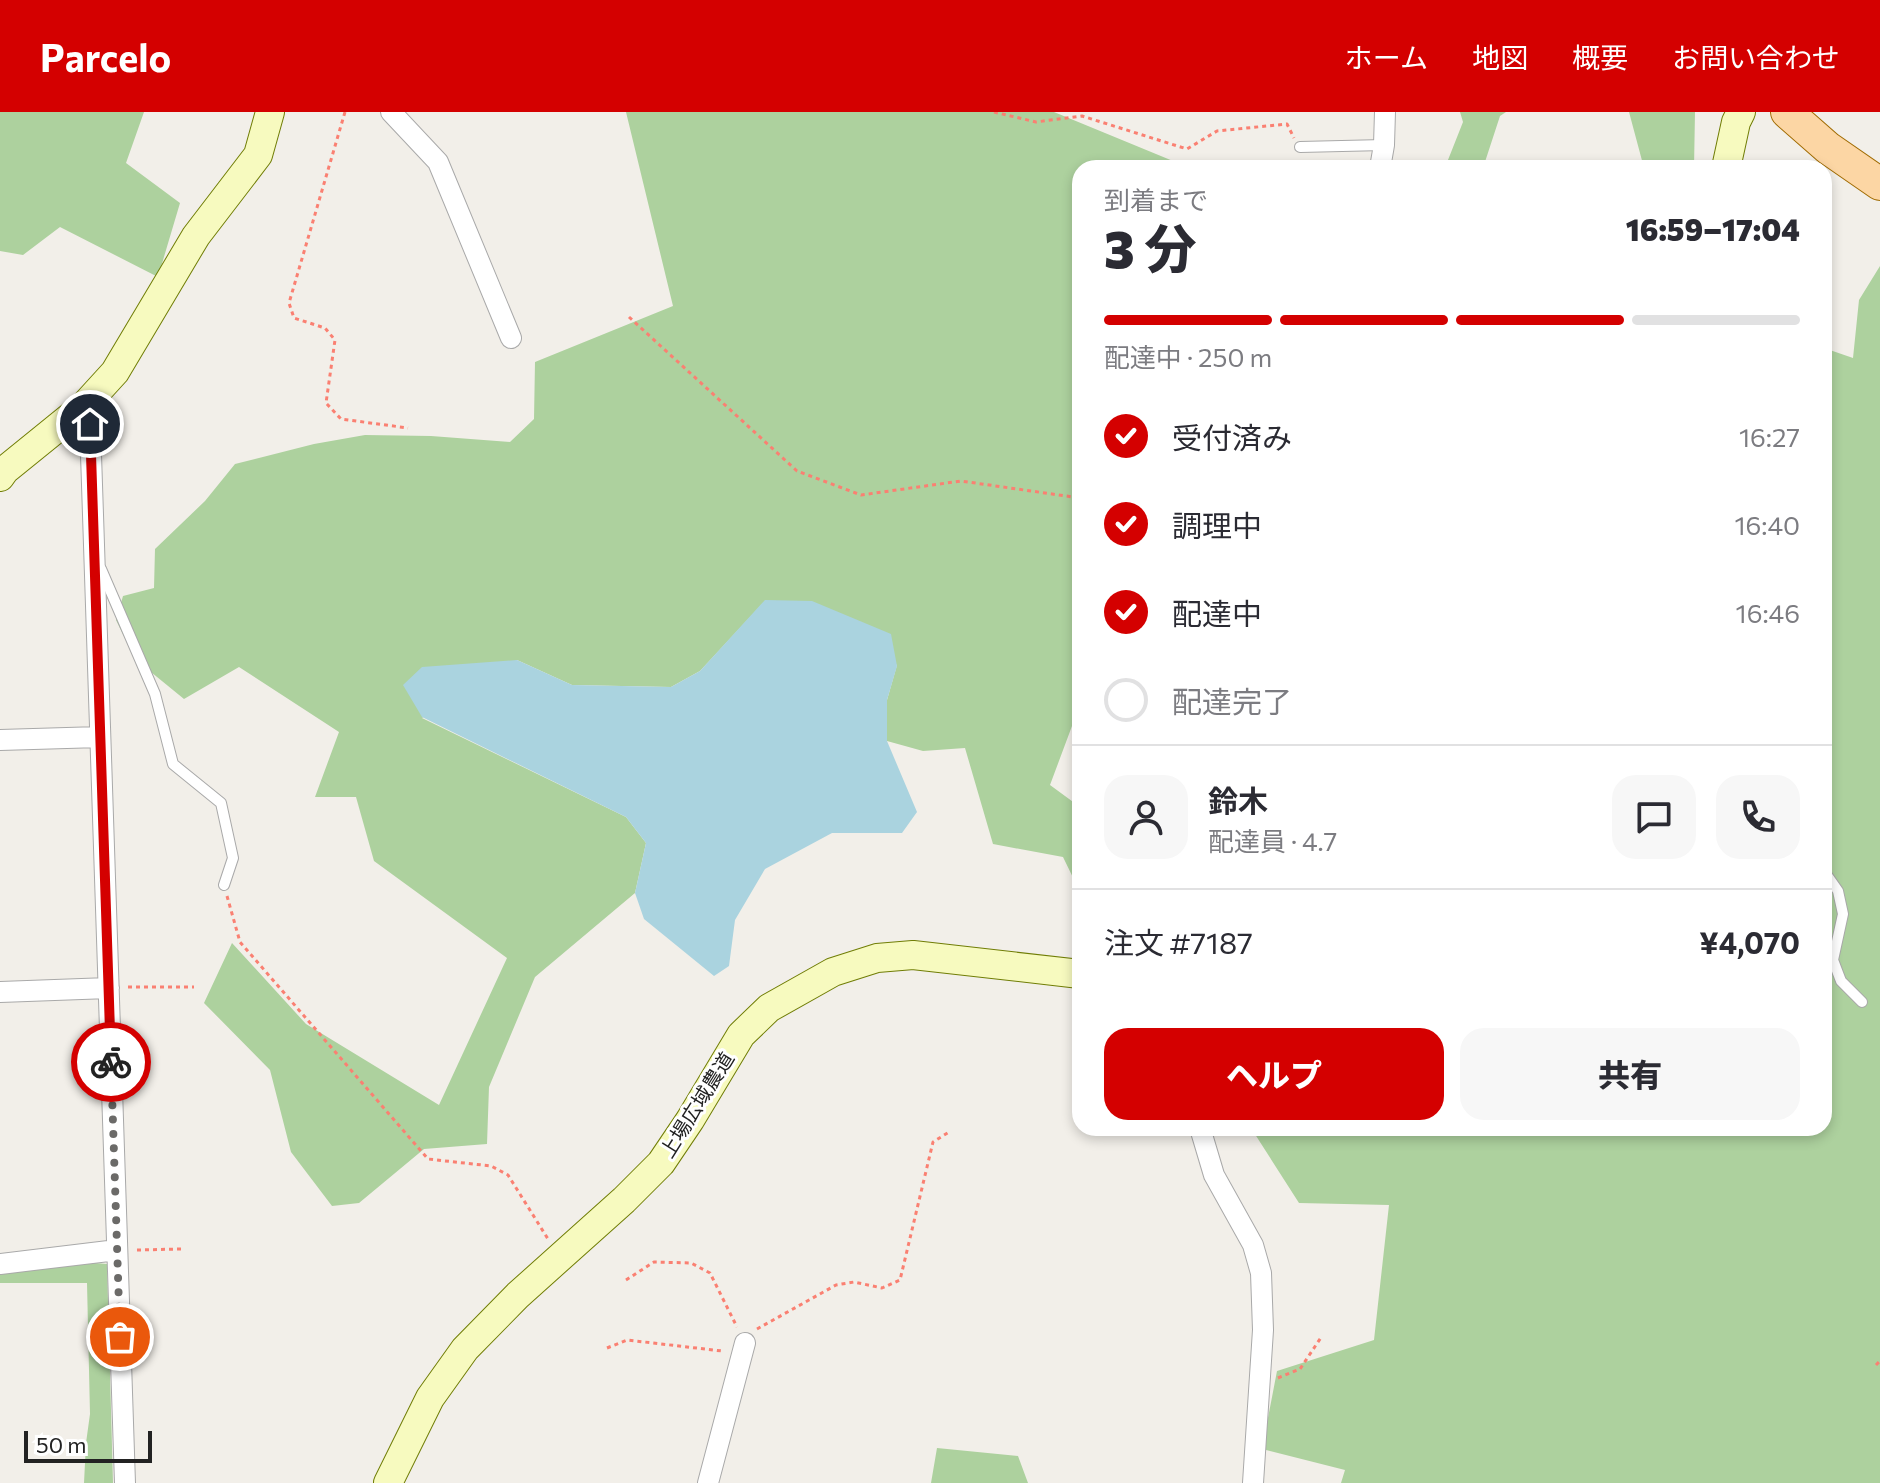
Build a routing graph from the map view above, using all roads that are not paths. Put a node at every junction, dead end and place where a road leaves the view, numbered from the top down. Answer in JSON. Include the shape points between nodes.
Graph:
{"nodes":[{"id":1,"x":270,"y":112,"type":"edge"},
{"id":2,"x":391,"y":112,"type":"edge"},
{"id":3,"x":1385,"y":112,"type":"edge"},
{"id":4,"x":1741,"y":112,"type":"edge"},
{"id":5,"x":1787,"y":112,"type":"edge"},
{"id":6,"x":1384,"y":145,"type":"junction"},
{"id":7,"x":1300,"y":147,"type":"road end"},
{"id":8,"x":1381,"y":160,"type":"edge"},
{"id":9,"x":1728,"y":160,"type":"edge"},
{"id":10,"x":1880,"y":184,"type":"edge"},
{"id":11,"x":511,"y":338,"type":"dead end"},
{"id":12,"x":84,"y":406,"type":"junction"},
{"id":13,"x":0,"y":477,"type":"edge"},
{"id":14,"x":94,"y":552,"type":"junction"},
{"id":15,"x":100,"y":737,"type":"junction"},
{"id":16,"x":0,"y":740,"type":"edge"},
{"id":17,"x":1832,"y":882,"type":"edge"},
{"id":18,"x":224,"y":885,"type":"road end"},
{"id":19,"x":1072,"y":973,"type":"edge"},
{"id":20,"x":109,"y":988,"type":"junction"},
{"id":21,"x":0,"y":992,"type":"edge"},
{"id":22,"x":1862,"y":1002,"type":"dead end"},
{"id":23,"x":1202,"y":1136,"type":"edge"},
{"id":24,"x":117,"y":1250,"type":"junction"},
{"id":25,"x":0,"y":1264,"type":"edge"},
{"id":26,"x":743,"y":1351,"type":"road end"},
{"id":27,"x":389,"y":1482,"type":"edge"},
{"id":28,"x":125,"y":1483,"type":"edge"},
{"id":29,"x":708,"y":1483,"type":"edge"},
{"id":30,"x":1253,"y":1483,"type":"edge"}],
"edges":[{"from":1,"to":12,"type":"street","via":[[258,155],[196,236],[115,372]]},
{"from":2,"to":11,"type":"street","via":[[438,162]]},
{"from":3,"to":6,"type":"street"},
{"from":4,"to":9,"type":"street"},
{"from":5,"to":10,"type":"main road"},
{"from":6,"to":7,"type":"lane"},
{"from":6,"to":8,"type":"street"},
{"from":12,"to":13,"type":"street"},
{"from":12,"to":14,"type":"street","via":[[90,424]]},
{"from":14,"to":15,"type":"street"},
{"from":14,"to":18,"type":"lane","via":[[155,694],[173,764],[221,803],[233,858]]},
{"from":15,"to":16,"type":"street"},
{"from":15,"to":20,"type":"street"},
{"from":17,"to":22,"type":"lane","via":[[1843,914],[1833,960],[1841,981]]},
{"from":19,"to":27,"type":"street","name":"上場広域農道","via":[[913,955],[877,958],[833,972],[769,1008],[741,1035],[661,1163],[465,1349],[430,1398]]},
{"from":20,"to":21,"type":"street"},
{"from":20,"to":24,"type":"street"},
{"from":23,"to":30,"type":"street","via":[[1214,1175],[1253,1245],[1261,1273],[1263,1330]]},
{"from":24,"to":25,"type":"street"},
{"from":24,"to":28,"type":"street"},
{"from":26,"to":29,"type":"street"}]}
